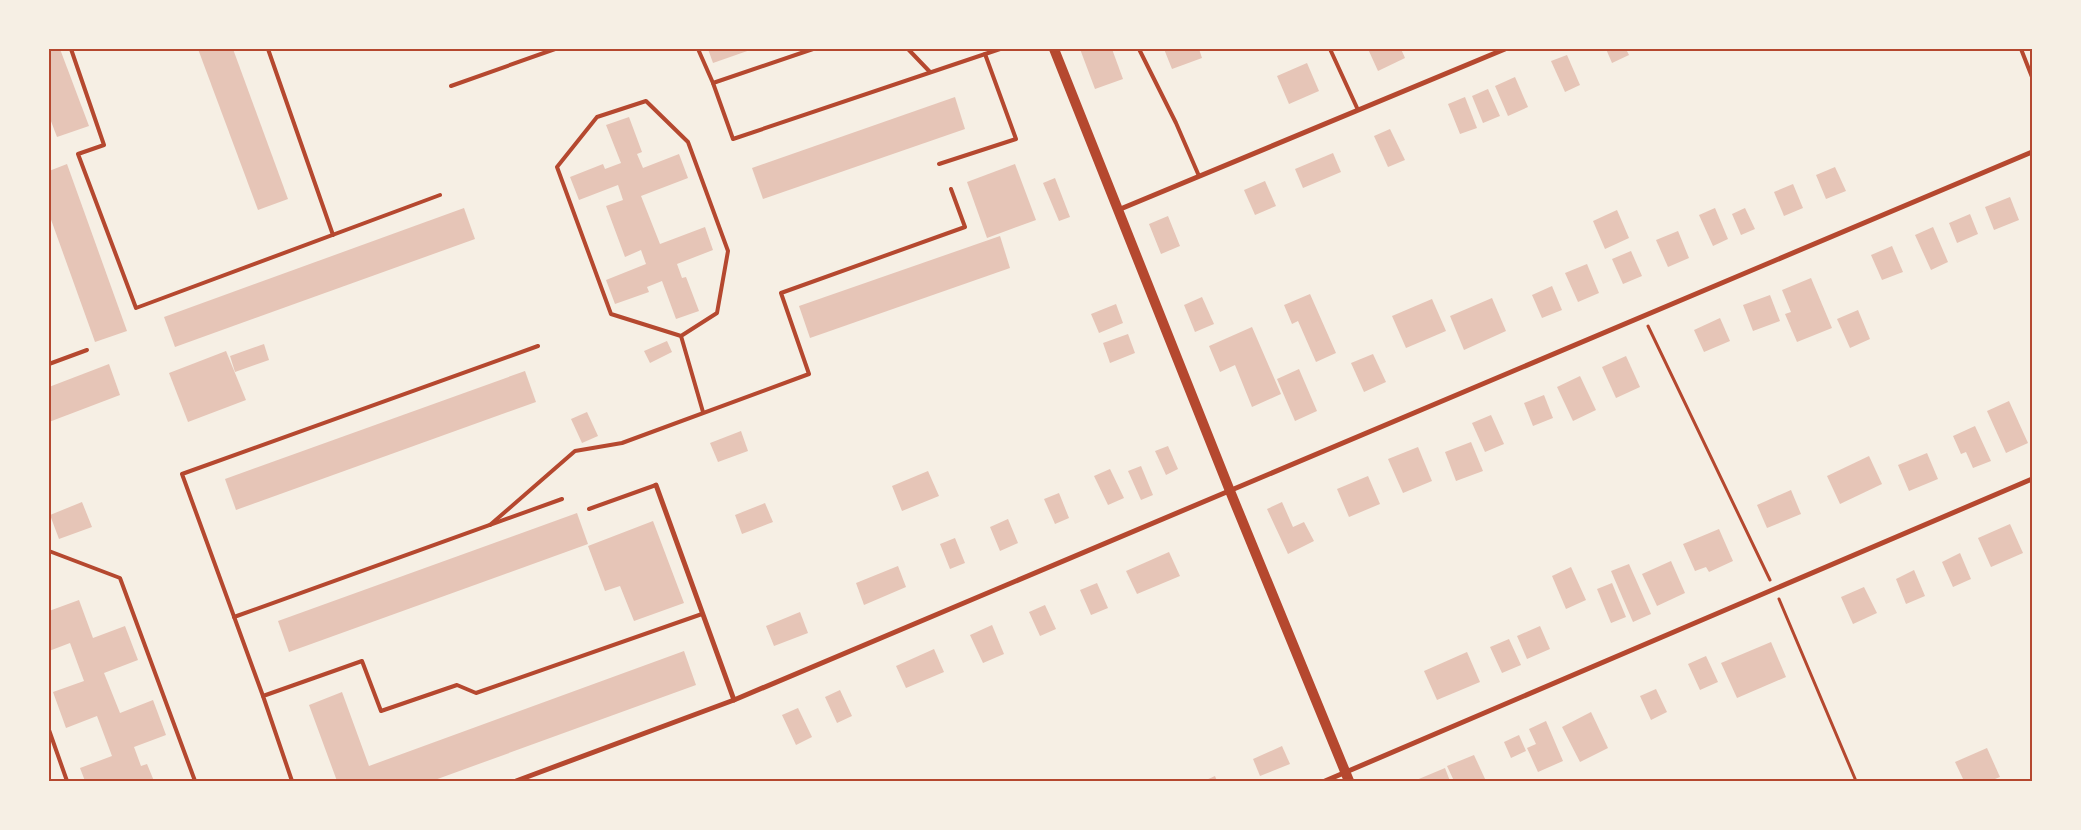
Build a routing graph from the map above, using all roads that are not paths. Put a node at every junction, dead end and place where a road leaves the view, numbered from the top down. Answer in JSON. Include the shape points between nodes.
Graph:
{"nodes":[{"id":1,"x":71,"y":49,"type":"edge"},
{"id":2,"x":268,"y":49,"type":"edge"},
{"id":3,"x":555,"y":49,"type":"edge"},
{"id":4,"x":698,"y":49,"type":"edge"},
{"id":5,"x":813,"y":49,"type":"edge"},
{"id":6,"x":908,"y":49,"type":"edge"},
{"id":7,"x":1000,"y":49,"type":"edge"},
{"id":8,"x":1054,"y":49,"type":"edge"},
{"id":9,"x":1139,"y":49,"type":"edge"},
{"id":10,"x":1330,"y":49,"type":"edge"},
{"id":11,"x":1505,"y":49,"type":"edge"},
{"id":12,"x":2021,"y":49,"type":"edge"},
{"id":13,"x":985,"y":54,"type":"junction"},
{"id":14,"x":930,"y":72,"type":"junction"},
{"id":15,"x":2032,"y":77,"type":"edge"},
{"id":16,"x":713,"y":83,"type":"junction"},
{"id":17,"x":450,"y":86,"type":"dead end"},
{"id":18,"x":1358,"y":110,"type":"junction"},
{"id":19,"x":2032,"y":152,"type":"edge"},
{"id":20,"x":939,"y":164,"type":"dead end"},
{"id":21,"x":1199,"y":176,"type":"junction"},
{"id":22,"x":951,"y":189,"type":"dead end"},
{"id":23,"x":440,"y":196,"type":"dead end"},
{"id":24,"x":1118,"y":210,"type":"junction"},
{"id":25,"x":333,"y":235,"type":"junction"},
{"id":26,"x":681,"y":336,"type":"junction"},
{"id":27,"x":538,"y":346,"type":"dead end"},
{"id":28,"x":87,"y":350,"type":"dead end"},
{"id":29,"x":49,"y":364,"type":"edge"},
{"id":30,"x":703,"y":412,"type":"junction"},
{"id":31,"x":2032,"y":479,"type":"edge"},
{"id":32,"x":656,"y":485,"type":"joint"},
{"id":33,"x":1230,"y":491,"type":"junction"},
{"id":34,"x":562,"y":499,"type":"dead end"},
{"id":35,"x":589,"y":509,"type":"dead end"},
{"id":36,"x":490,"y":525,"type":"junction"},
{"id":37,"x":49,"y":551,"type":"edge"},
{"id":38,"x":702,"y":614,"type":"junction"},
{"id":39,"x":234,"y":618,"type":"junction"},
{"id":40,"x":263,"y":696,"type":"junction"},
{"id":41,"x":734,"y":700,"type":"junction"},
{"id":42,"x":49,"y":730,"type":"edge"},
{"id":43,"x":1347,"y":777,"type":"edge"},
{"id":44,"x":67,"y":781,"type":"edge"},
{"id":45,"x":195,"y":781,"type":"edge"},
{"id":46,"x":292,"y":781,"type":"edge"},
{"id":47,"x":516,"y":781,"type":"edge"},
{"id":48,"x":1325,"y":781,"type":"edge"}],
"edges":[{"from":1,"to":25,"type":"lane","via":[[104,145],[78,154],[136,308]]},
{"from":2,"to":25,"type":"lane"},
{"from":3,"to":17,"type":"lane"},
{"from":4,"to":16,"type":"lane"},
{"from":5,"to":16,"type":"lane"},
{"from":6,"to":14,"type":"lane"},
{"from":7,"to":13,"type":"lane"},
{"from":8,"to":24,"type":"main road"},
{"from":9,"to":21,"type":"lane"},
{"from":10,"to":18,"type":"lane"},
{"from":11,"to":18,"type":"street"},
{"from":12,"to":15,"type":"lane"},
{"from":13,"to":14,"type":"lane"},
{"from":13,"to":20,"type":"lane","via":[[1016,139]]},
{"from":14,"to":16,"type":"lane","via":[[733,139]]},
{"from":18,"to":21,"type":"street"},
{"from":19,"to":33,"type":"street"},
{"from":21,"to":24,"type":"street"},
{"from":22,"to":30,"type":"lane","via":[[965,227],[781,294],[809,374]]},
{"from":23,"to":25,"type":"lane"},
{"from":24,"to":33,"type":"main road"},
{"from":26,"to":26,"type":"lane","via":[[717,313],[728,251],[688,142],[646,101],[597,117],[556,167],[611,314]]},
{"from":26,"to":30,"type":"lane"},
{"from":27,"to":39,"type":"lane","via":[[182,474]]},
{"from":28,"to":29,"type":"lane"},
{"from":30,"to":36,"type":"lane","via":[[622,443],[575,452]]},
{"from":31,"to":43,"type":"street"},
{"from":32,"to":35,"type":"lane"},
{"from":32,"to":38,"type":"street"},
{"from":33,"to":41,"type":"street"},
{"from":33,"to":43,"type":"main road"},
{"from":34,"to":36,"type":"lane"},
{"from":36,"to":39,"type":"lane"},
{"from":37,"to":45,"type":"lane","via":[[120,578]]},
{"from":38,"to":40,"type":"lane","via":[[476,693],[457,685],[381,711],[362,661]]},
{"from":38,"to":41,"type":"street"},
{"from":39,"to":40,"type":"lane"},
{"from":40,"to":46,"type":"lane"},
{"from":41,"to":47,"type":"street"},
{"from":42,"to":44,"type":"lane"},
{"from":43,"to":48,"type":"street"}]}
